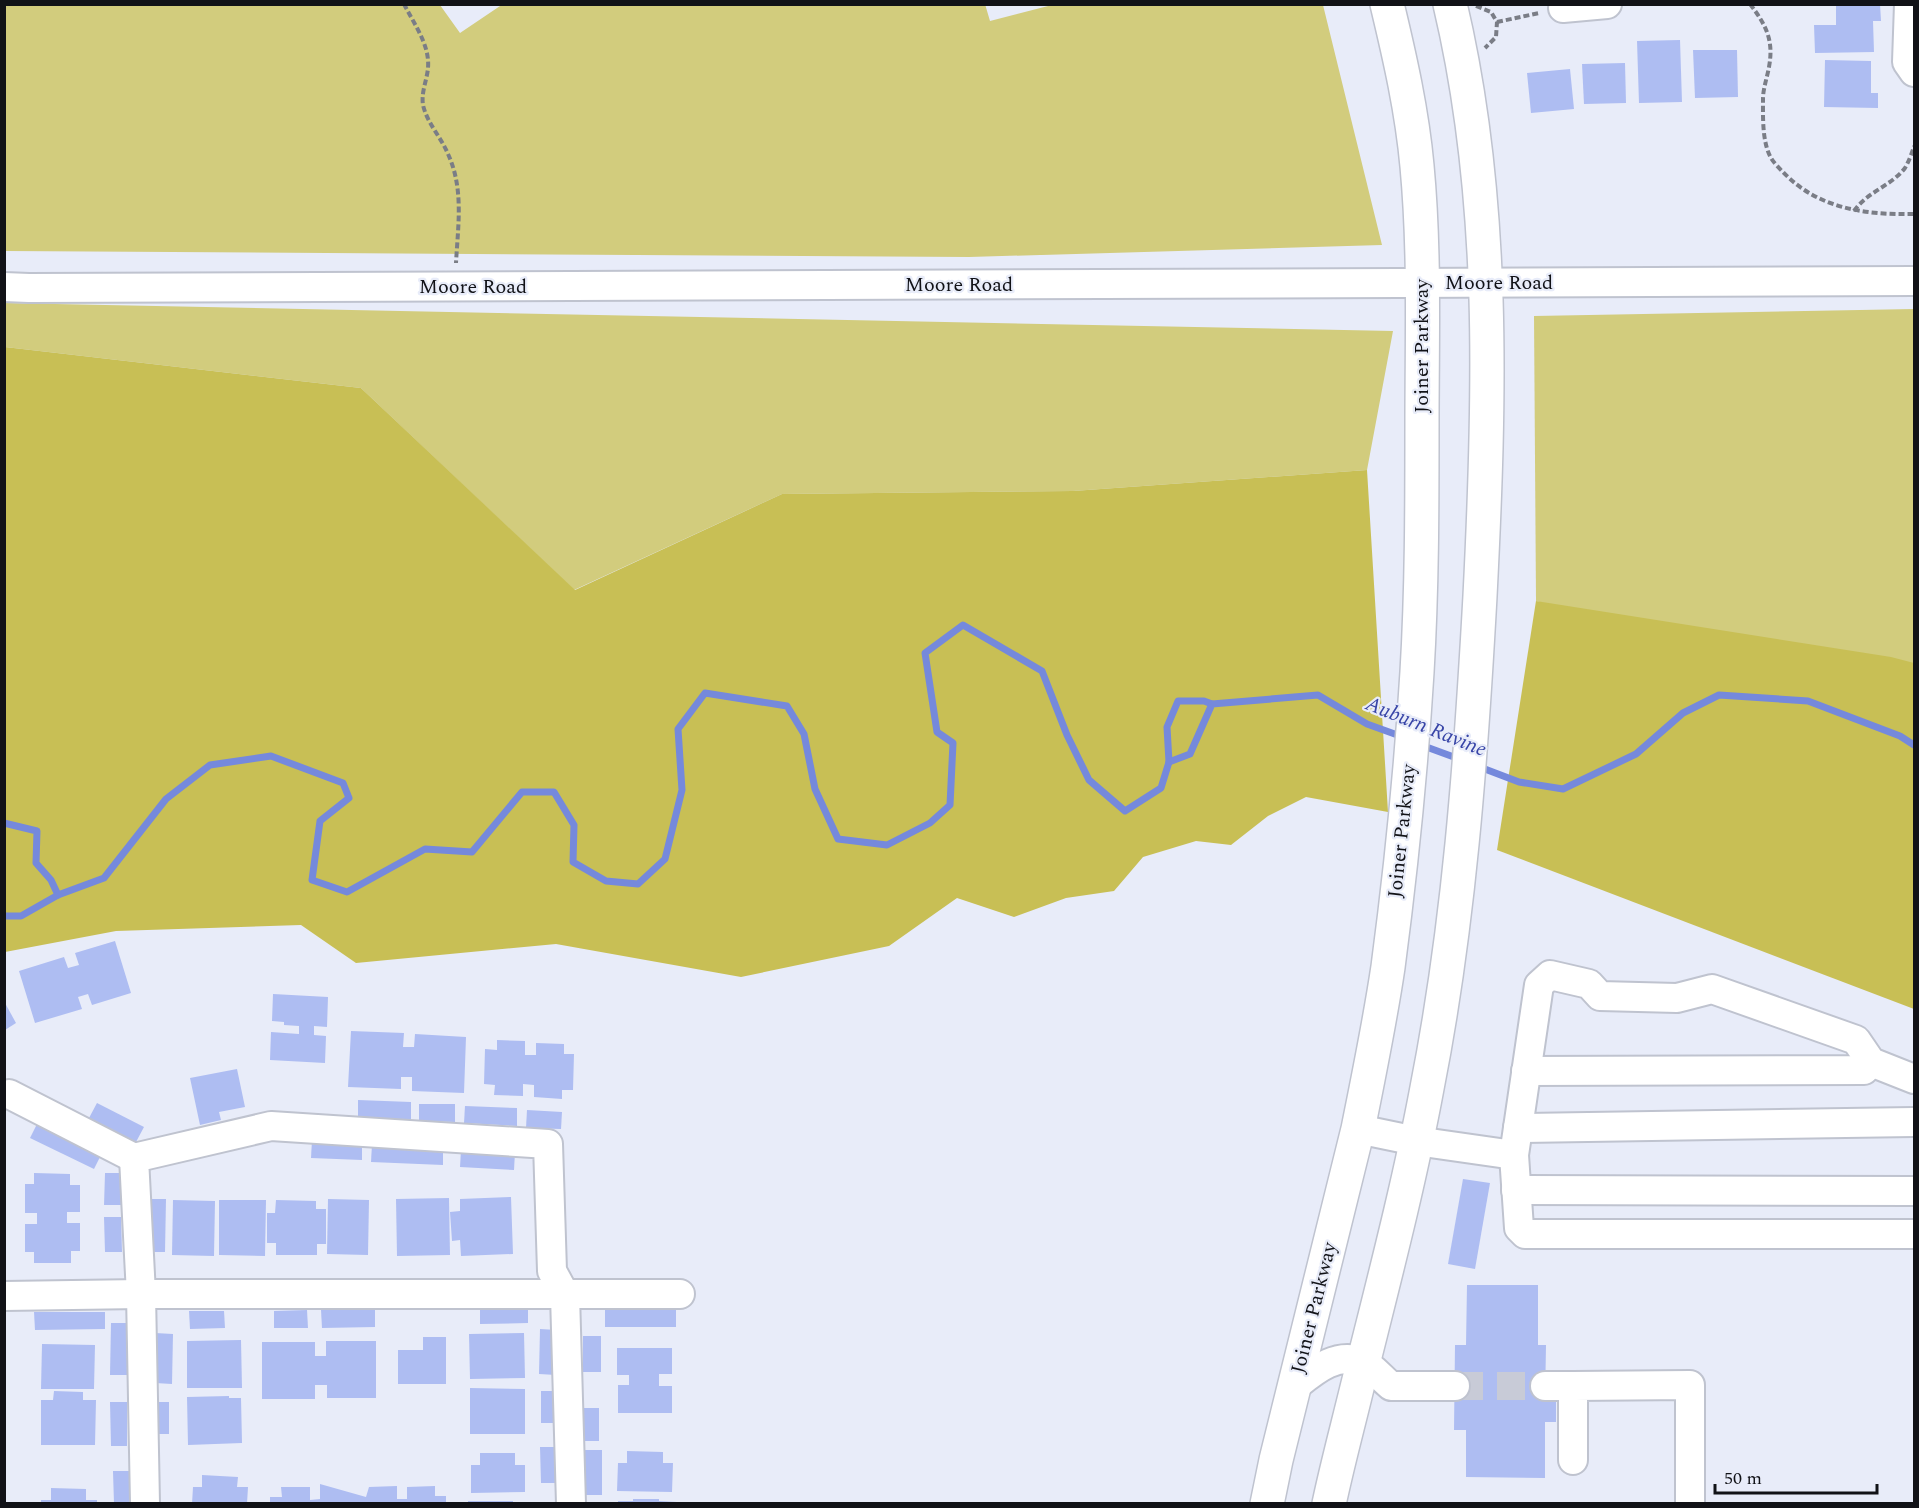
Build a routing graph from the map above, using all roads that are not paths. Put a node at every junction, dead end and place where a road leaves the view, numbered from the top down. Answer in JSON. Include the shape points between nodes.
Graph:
{"nodes":[{"id":1,"x":1387,"y":4,"type":"edge"},
{"id":2,"x":1450,"y":4,"type":"edge"},
{"id":3,"x":1607,"y":4,"type":"edge"},
{"id":4,"x":1908,"y":4,"type":"edge"},
{"id":5,"x":1563,"y":8,"type":"road end"},
{"id":6,"x":1914,"y":72,"type":"edge"},
{"id":7,"x":1914,"y":281,"type":"edge"},
{"id":8,"x":1422,"y":283,"type":"junction"},
{"id":9,"x":1486,"y":283,"type":"junction"},
{"id":10,"x":4,"y":286,"type":"edge"},
{"id":11,"x":1871,"y":1062,"type":"junction"},
{"id":12,"x":1526,"y":1071,"type":"junction"},
{"id":13,"x":1914,"y":1079,"type":"edge"},
{"id":14,"x":9,"y":1094,"type":"dead end"},
{"id":15,"x":1914,"y":1122,"type":"edge"},
{"id":16,"x":1358,"y":1129,"type":"junction"},
{"id":17,"x":1416,"y":1141,"type":"junction"},
{"id":18,"x":1516,"y":1141,"type":"junction"},
{"id":19,"x":134,"y":1158,"type":"junction"},
{"id":20,"x":1516,"y":1190,"type":"junction"},
{"id":21,"x":1914,"y":1191,"type":"edge"},
{"id":22,"x":1914,"y":1234,"type":"edge"},
{"id":23,"x":141,"y":1294,"type":"junction"},
{"id":24,"x":680,"y":1294,"type":"dead end"},
{"id":25,"x":566,"y":1295,"type":"junction"},
{"id":26,"x":4,"y":1296,"type":"edge"},
{"id":27,"x":1364,"y":1362,"type":"junction"},
{"id":28,"x":1455,"y":1386,"type":"tunnel mouth"},
{"id":29,"x":1545,"y":1386,"type":"tunnel mouth"},
{"id":30,"x":1574,"y":1386,"type":"junction"},
{"id":31,"x":1294,"y":1387,"type":"junction"},
{"id":32,"x":1573,"y":1460,"type":"dead end"},
{"id":33,"x":145,"y":1503,"type":"edge"},
{"id":34,"x":571,"y":1503,"type":"edge"},
{"id":35,"x":1268,"y":1503,"type":"edge"},
{"id":36,"x":1329,"y":1503,"type":"edge"},
{"id":37,"x":1689,"y":1503,"type":"edge"}],
"edges":[{"from":1,"to":8,"type":"main road","name":"Joiner Parkway","via":[[1411,119]]},
{"from":2,"to":9,"type":"main road","via":[[1472,115]]},
{"from":3,"to":5,"type":"street"},
{"from":4,"to":6,"type":"street","via":[[1907,62]]},
{"from":7,"to":9,"type":"street","name":"Moore Road"},
{"from":8,"to":9,"type":"street","name":"Moore Road"},
{"from":8,"to":10,"type":"street","name":"Moore Road"},
{"from":8,"to":16,"type":"main road","name":"Joiner Parkway","via":[[1417,672],[1388,968]]},
{"from":9,"to":17,"type":"main road","via":[[1486,482],[1475,689],[1445,978]]},
{"from":11,"to":12,"type":"street","via":[[1864,1070]]},
{"from":11,"to":12,"type":"street","via":[[1856,1040],[1712,989],[1677,998],[1600,996],[1589,984],[1550,975],[1539,985]]},
{"from":11,"to":13,"type":"street"},
{"from":12,"to":18,"type":"street"},
{"from":14,"to":19,"type":"street"},
{"from":15,"to":18,"type":"street"},
{"from":16,"to":17,"type":"street"},
{"from":16,"to":31,"type":"main road","name":"Joiner Parkway"},
{"from":17,"to":18,"type":"street"},
{"from":17,"to":27,"type":"main road"},
{"from":18,"to":20,"type":"street"},
{"from":19,"to":23,"type":"street"},
{"from":19,"to":25,"type":"street","via":[[271,1126],[548,1144],[552,1271]]},
{"from":20,"to":21,"type":"street"},
{"from":20,"to":22,"type":"street","via":[[1519,1228],[1525,1234]]},
{"from":23,"to":25,"type":"street"},
{"from":23,"to":26,"type":"street"},
{"from":23,"to":33,"type":"street"},
{"from":24,"to":25,"type":"street"},
{"from":25,"to":34,"type":"street"},
{"from":27,"to":28,"type":"street","via":[[1391,1386]]},
{"from":27,"to":31,"type":"street","via":[[1347,1358],[1324,1365]]},
{"from":27,"to":36,"type":"main road"},
{"from":29,"to":30,"type":"street"},
{"from":30,"to":32,"type":"street"},
{"from":30,"to":37,"type":"street","via":[[1690,1385]]},
{"from":31,"to":35,"type":"main road","name":"Joiner Parkway"}]}
